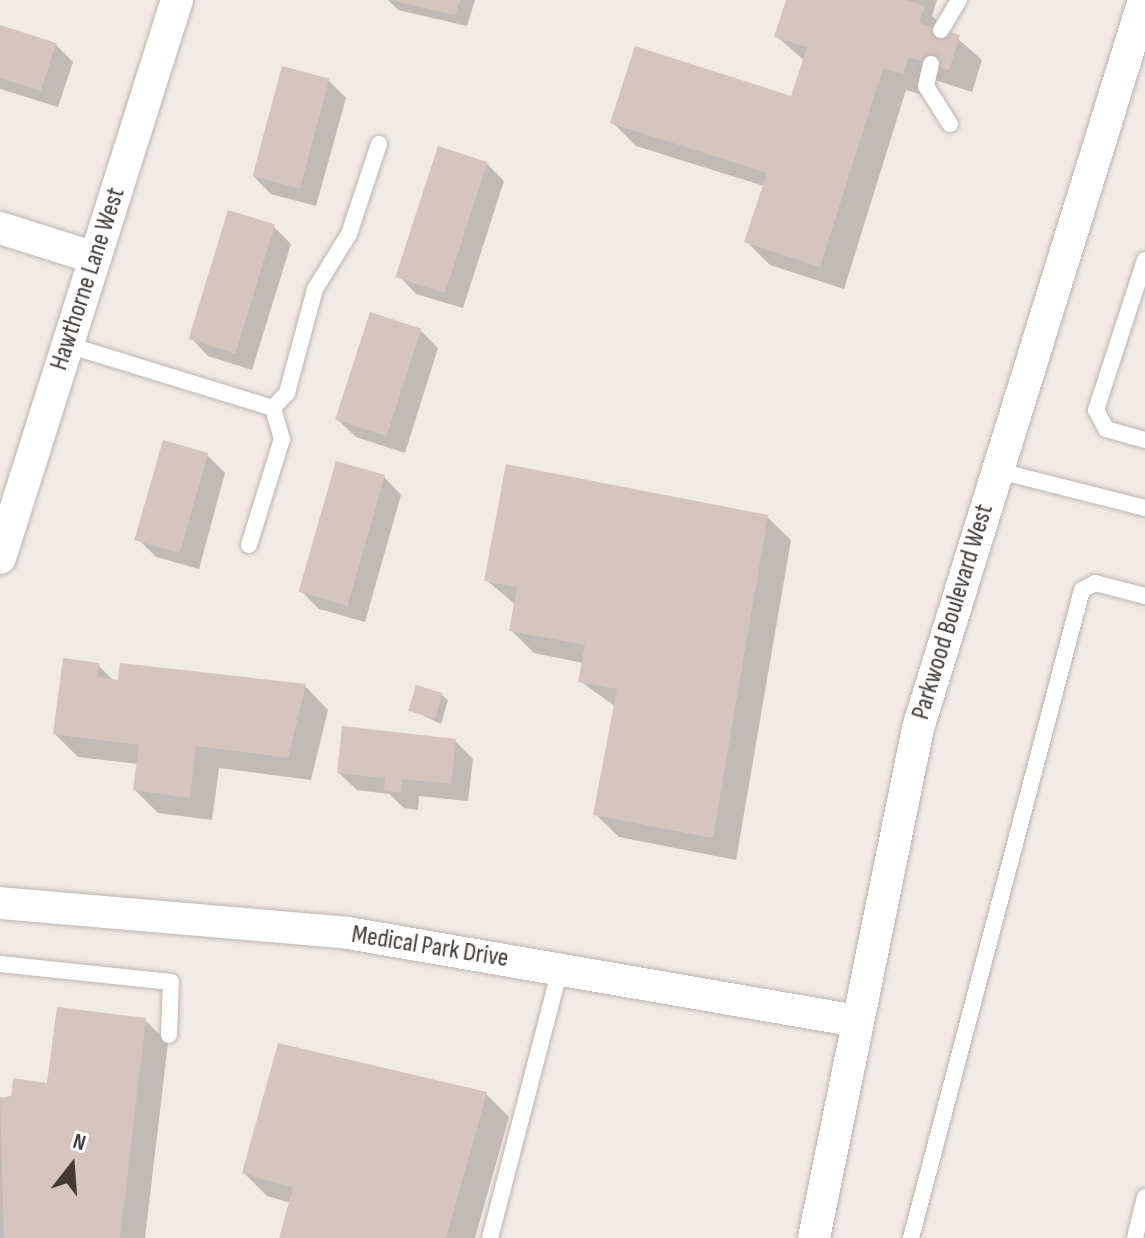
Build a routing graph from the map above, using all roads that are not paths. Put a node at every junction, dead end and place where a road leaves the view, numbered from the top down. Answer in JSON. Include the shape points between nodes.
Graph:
{"nodes":[{"id":1,"x":177,"y":0,"type":"edge"},
{"id":2,"x":959,"y":0,"type":"edge"},
{"id":3,"x":1144,"y":0,"type":"edge"},
{"id":4,"x":941,"y":30,"type":"dead end"},
{"id":5,"x":931,"y":64,"type":"dead end"},
{"id":6,"x":950,"y":124,"type":"dead end"},
{"id":7,"x":379,"y":144,"type":"dead end"},
{"id":8,"x":0,"y":228,"type":"edge"},
{"id":9,"x":95,"y":258,"type":"junction"},
{"id":10,"x":1145,"y":260,"type":"edge"},
{"id":11,"x":68,"y":345,"type":"junction"},
{"id":12,"x":273,"y":408,"type":"junction"},
{"id":13,"x":1145,"y":440,"type":"edge"},
{"id":14,"x":995,"y":470,"type":"junction"},
{"id":15,"x":1145,"y":508,"type":"edge"},
{"id":16,"x":249,"y":545,"type":"dead end"},
{"id":17,"x":0,"y":558,"type":"edge"},
{"id":18,"x":1145,"y":596,"type":"edge"},
{"id":19,"x":0,"y":903,"type":"edge"},
{"id":20,"x":0,"y":964,"type":"edge"},
{"id":21,"x":560,"y":969,"type":"junction"},
{"id":22,"x":857,"y":1021,"type":"junction"},
{"id":23,"x":169,"y":1035,"type":"dead end"},
{"id":24,"x":1145,"y":1197,"type":"edge"},
{"id":25,"x":490,"y":1238,"type":"edge"},
{"id":26,"x":814,"y":1238,"type":"edge"},
{"id":27,"x":911,"y":1238,"type":"edge"},
{"id":28,"x":1135,"y":1238,"type":"edge"}],
"edges":[{"from":1,"to":9,"type":"street","name":"Hawthorne Lane West"},
{"from":2,"to":4,"type":"lane"},
{"from":3,"to":14,"type":"street","name":"Parkwood Boulevard West"},
{"from":5,"to":6,"type":"lane","via":[[926,86]]},
{"from":7,"to":12,"type":"lane","via":[[349,234],[315,289],[287,393]]},
{"from":8,"to":9,"type":"street"},
{"from":9,"to":11,"type":"street","name":"Hawthorne Lane West"},
{"from":10,"to":13,"type":"lane","via":[[1096,410],[1106,429]]},
{"from":11,"to":12,"type":"lane"},
{"from":11,"to":17,"type":"street","name":"Hawthorne Lane West"},
{"from":12,"to":16,"type":"lane","via":[[282,439]]},
{"from":14,"to":15,"type":"lane"},
{"from":14,"to":22,"type":"street","name":"Parkwood Boulevard West","via":[[918,728]]},
{"from":18,"to":27,"type":"lane","via":[[1095,583],[1082,590]]},
{"from":19,"to":21,"type":"street","name":"Medical Park Drive","via":[[348,933]]},
{"from":20,"to":23,"type":"lane","via":[[171,982]]},
{"from":21,"to":22,"type":"street","name":"Medical Park Drive"},
{"from":21,"to":25,"type":"lane"},
{"from":22,"to":26,"type":"street","name":"Parkwood Boulevard West"},
{"from":24,"to":28,"type":"lane"}]}
